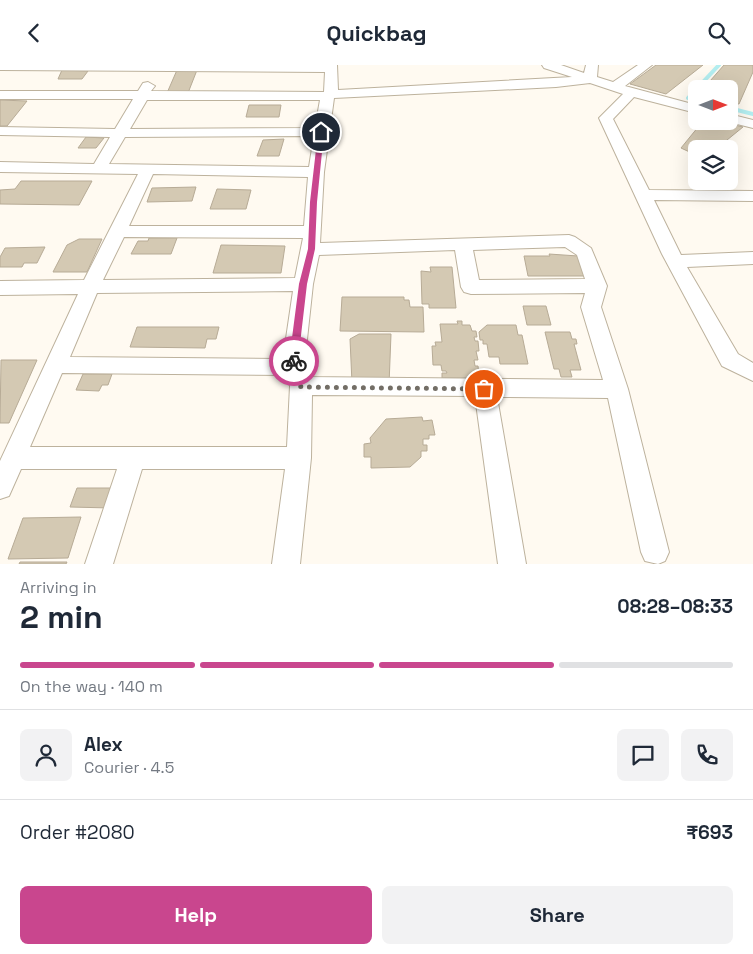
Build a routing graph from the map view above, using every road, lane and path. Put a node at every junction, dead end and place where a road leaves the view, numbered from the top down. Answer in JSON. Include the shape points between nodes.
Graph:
{"nodes":[{"id":1,"x":0,"y":65,"type":"edge"},
{"id":2,"x":548,"y":65,"type":"edge"},
{"id":3,"x":646,"y":65,"type":"edge"},
{"id":4,"x":160,"y":66,"type":"edge"},
{"id":5,"x":331,"y":67,"type":"edge"},
{"id":6,"x":591,"y":72,"type":"edge"},
{"id":7,"x":623,"y":90,"type":"junction"},
{"id":8,"x":0,"y":95,"type":"edge"},
{"id":9,"x":329,"y":95,"type":"junction"},
{"id":10,"x":142,"y":96,"type":"junction"},
{"id":11,"x":688,"y":107,"type":"edge"},
{"id":12,"x":738,"y":120,"type":"edge"},
{"id":13,"x":753,"y":124,"type":"edge"},
{"id":14,"x":0,"y":131,"type":"edge"},
{"id":15,"x":321,"y":132,"type":"junction"},
{"id":16,"x":120,"y":133,"type":"junction"},
{"id":17,"x":0,"y":167,"type":"edge"},
{"id":18,"x":99,"y":168,"type":"junction"},
{"id":19,"x":148,"y":169,"type":"junction"},
{"id":20,"x":316,"y":171,"type":"junction"},
{"id":21,"x":642,"y":195,"type":"junction"},
{"id":22,"x":753,"y":195,"type":"edge"},
{"id":23,"x":119,"y":231,"type":"junction"},
{"id":24,"x":311,"y":241,"type":"junction"},
{"id":25,"x":463,"y":244,"type":"junction"},
{"id":26,"x":753,"y":258,"type":"edge"},
{"id":27,"x":675,"y":261,"type":"junction"},
{"id":28,"x":303,"y":284,"type":"junction"},
{"id":29,"x":597,"y":286,"type":"junction"},
{"id":30,"x":0,"y":288,"type":"edge"},
{"id":31,"x":90,"y":288,"type":"junction"},
{"id":32,"x":56,"y":365,"type":"junction"},
{"id":33,"x":293,"y":367,"type":"junction"},
{"id":34,"x":753,"y":373,"type":"edge"},
{"id":35,"x":301,"y":387,"type":"junction"},
{"id":36,"x":484,"y":389,"type":"junction"},
{"id":37,"x":617,"y":389,"type":"junction"},
{"id":38,"x":299,"y":457,"type":"junction"},
{"id":39,"x":14,"y":458,"type":"junction"},
{"id":40,"x":133,"y":458,"type":"junction"},
{"id":41,"x":1,"y":483,"type":"edge"},
{"id":42,"x":655,"y":552,"type":"dead end"},
{"id":43,"x":99,"y":564,"type":"edge"},
{"id":44,"x":286,"y":564,"type":"edge"},
{"id":45,"x":512,"y":564,"type":"edge"}],
"edges":[{"from":1,"to":4,"type":"street"},
{"from":2,"to":6,"type":"street"},
{"from":3,"to":7,"type":"street"},
{"from":4,"to":5,"type":"street"},
{"from":4,"to":10,"type":"street"},
{"from":5,"to":9,"type":"street"},
{"from":6,"to":7,"type":"street"},
{"from":6,"to":9,"type":"street","via":[[556,83]]},
{"from":7,"to":11,"type":"street"},
{"from":7,"to":21,"type":"street","via":[[606,118]]},
{"from":8,"to":10,"type":"street"},
{"from":9,"to":10,"type":"street"},
{"from":9,"to":15,"type":"street"},
{"from":10,"to":16,"type":"street"},
{"from":12,"to":13,"type":"street"},
{"from":14,"to":16,"type":"street"},
{"from":15,"to":16,"type":"street"},
{"from":15,"to":20,"type":"street"},
{"from":16,"to":18,"type":"street"},
{"from":17,"to":18,"type":"street"},
{"from":18,"to":19,"type":"street"},
{"from":19,"to":20,"type":"street"},
{"from":19,"to":23,"type":"street"},
{"from":20,"to":24,"type":"street"},
{"from":21,"to":22,"type":"street"},
{"from":21,"to":27,"type":"street"},
{"from":23,"to":24,"type":"street"},
{"from":23,"to":31,"type":"street"},
{"from":24,"to":25,"type":"street"},
{"from":24,"to":28,"type":"street"},
{"from":25,"to":29,"type":"street","via":[[569,241],[584,252]]},
{"from":25,"to":29,"type":"street","via":[[471,287]]},
{"from":26,"to":27,"type":"street"},
{"from":27,"to":34,"type":"street","via":[[730,360]]},
{"from":28,"to":31,"type":"street"},
{"from":28,"to":33,"type":"street"},
{"from":29,"to":37,"type":"street","via":[[591,307]]},
{"from":30,"to":31,"type":"street"},
{"from":31,"to":32,"type":"street"},
{"from":32,"to":33,"type":"street"},
{"from":32,"to":39,"type":"street"},
{"from":33,"to":35,"type":"street"},
{"from":35,"to":36,"type":"street"},
{"from":35,"to":38,"type":"street"},
{"from":36,"to":37,"type":"street"},
{"from":36,"to":45,"type":"street"},
{"from":37,"to":42,"type":"street"},
{"from":38,"to":40,"type":"street"},
{"from":38,"to":44,"type":"street"},
{"from":39,"to":40,"type":"street"},
{"from":39,"to":41,"type":"street"},
{"from":40,"to":43,"type":"street"}]}
